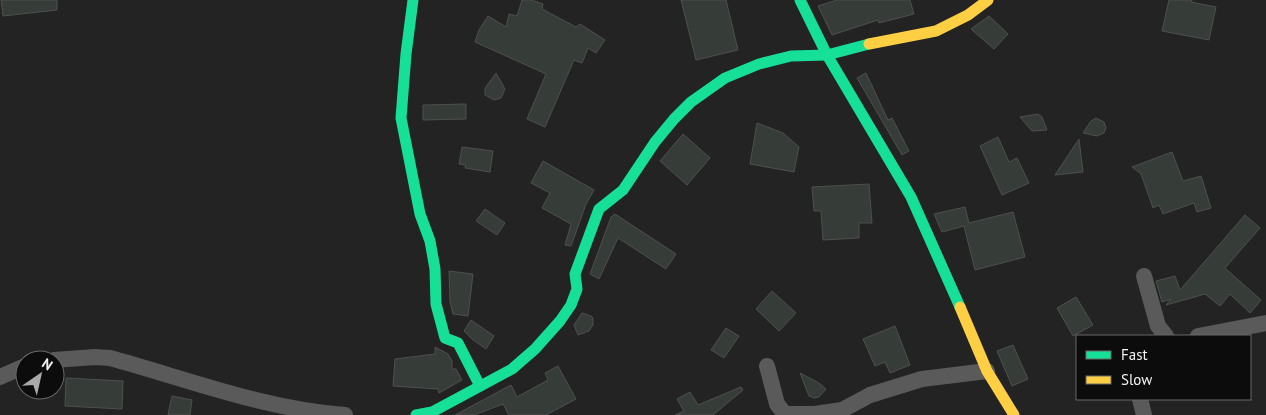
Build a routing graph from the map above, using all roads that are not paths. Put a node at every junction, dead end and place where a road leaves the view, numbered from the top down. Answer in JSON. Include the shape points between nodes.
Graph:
{"nodes":[{"id":1,"x":413,"y":0,"type":"edge"},
{"id":2,"x":800,"y":0,"type":"edge"},
{"id":3,"x":988,"y":0,"type":"edge"},
{"id":4,"x":827,"y":55,"type":"junction"},
{"id":5,"x":1144,"y":276,"type":"dead end"},
{"id":6,"x":1266,"y":323,"type":"edge"},
{"id":7,"x":1165,"y":335,"type":"edge"},
{"id":8,"x":1203,"y":335,"type":"edge"},
{"id":9,"x":65,"y":359,"type":"edge"},
{"id":10,"x":767,"y":366,"type":"dead end"},
{"id":11,"x":15,"y":370,"type":"edge"},
{"id":12,"x":987,"y":371,"type":"junction"},
{"id":13,"x":0,"y":377,"type":"edge"},
{"id":14,"x":480,"y":386,"type":"junction"},
{"id":15,"x":1140,"y":400,"type":"edge"},
{"id":16,"x":345,"y":415,"type":"edge"},
{"id":17,"x":416,"y":415,"type":"edge"},
{"id":18,"x":1014,"y":415,"type":"edge"},
{"id":19,"x":1144,"y":415,"type":"edge"}],
"edges":[{"from":1,"to":14,"type":"street","via":[[401,118],[410,170],[430,241],[436,304],[444,338],[458,343]]},
{"from":2,"to":4,"type":"street"},
{"from":3,"to":4,"type":"street","via":[[968,15],[936,31]]},
{"from":4,"to":12,"type":"street","via":[[910,197],[950,281]]},
{"from":4,"to":14,"type":"street","via":[[791,56],[759,64],[725,78],[691,102],[655,142],[623,190],[599,208],[575,274],[577,289],[560,321],[512,369]]},
{"from":5,"to":7,"type":"street","via":[[1158,326]]},
{"from":6,"to":8,"type":"street"},
{"from":9,"to":16,"type":"street","via":[[110,358],[233,394],[303,410]]},
{"from":10,"to":12,"type":"street","via":[[777,404],[784,413],[790,414],[842,410],[870,395],[922,379]]},
{"from":11,"to":13,"type":"street"},
{"from":12,"to":18,"type":"street"},
{"from":14,"to":17,"type":"street","via":[[432,412]]},
{"from":15,"to":19,"type":"street"}]}
